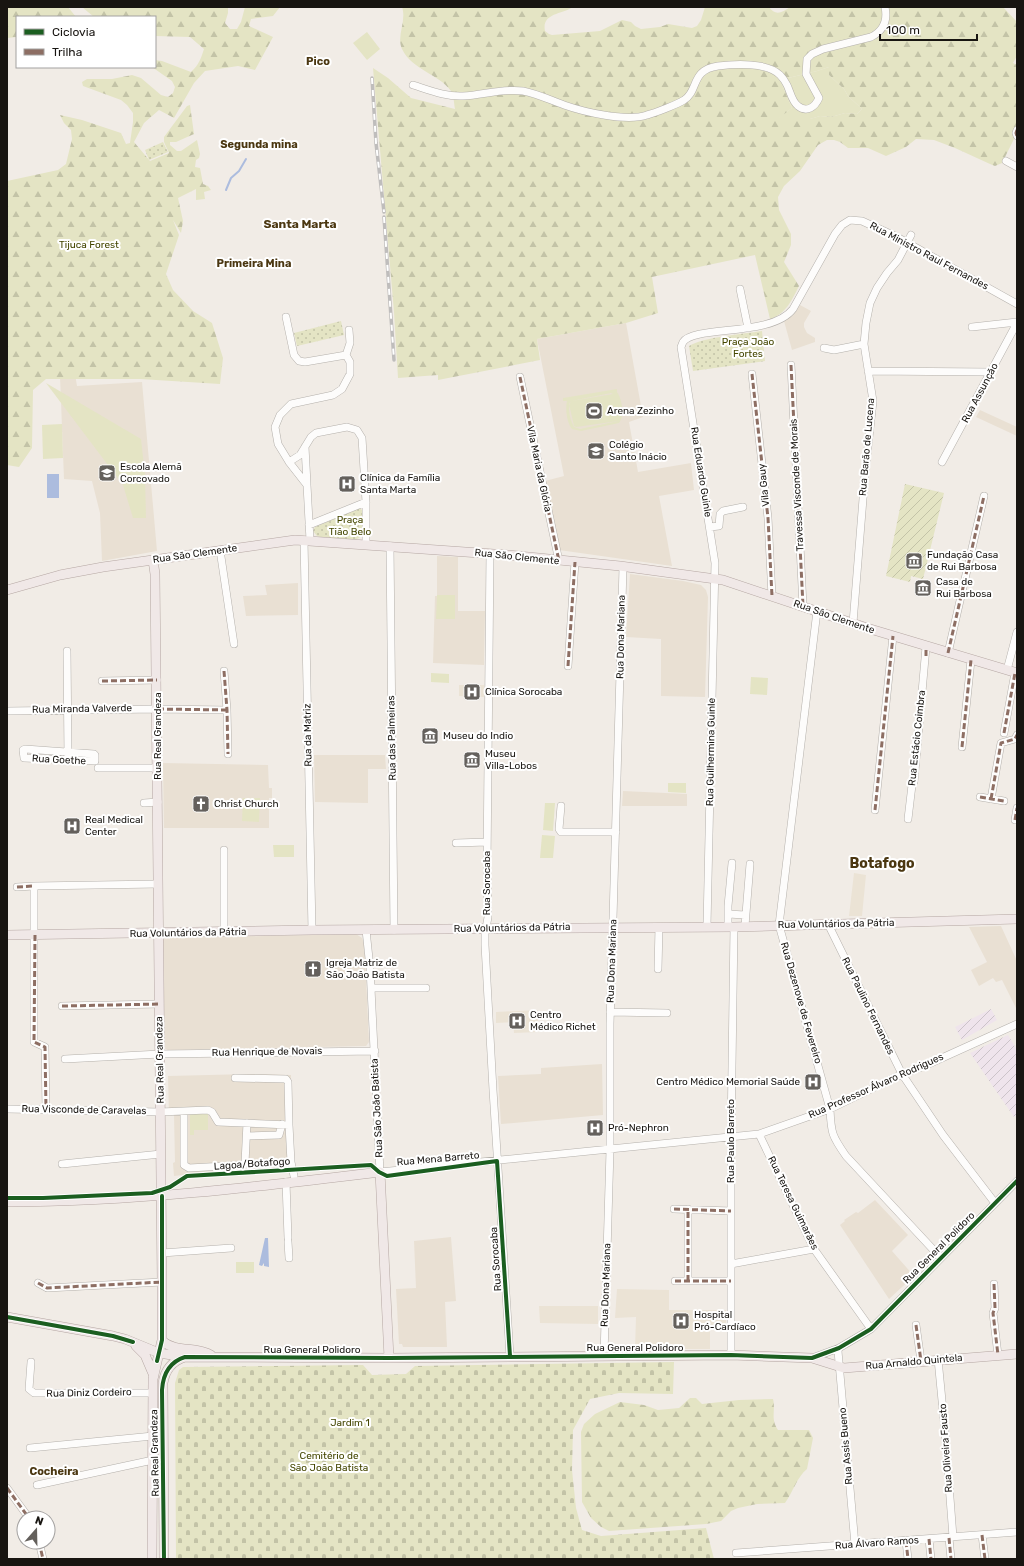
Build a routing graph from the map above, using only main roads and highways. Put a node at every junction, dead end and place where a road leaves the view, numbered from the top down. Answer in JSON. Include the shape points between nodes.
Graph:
{"nodes":[{"id":1,"x":153,"y":560,"type":"junction"},
{"id":2,"x":7,"y":590,"type":"edge"},
{"id":3,"x":1013,"y":672,"type":"edge"},
{"id":4,"x":1017,"y":919,"type":"edge"},
{"id":5,"x":158,"y":933,"type":"junction"},
{"id":6,"x":7,"y":935,"type":"edge"},
{"id":7,"x":380,"y":1172,"type":"joint"},
{"id":8,"x":162,"y":1196,"type":"junction"},
{"id":9,"x":7,"y":1202,"type":"edge"},
{"id":10,"x":7,"y":1317,"type":"edge"},
{"id":11,"x":162,"y":1341,"type":"junction"},
{"id":12,"x":133,"y":1342,"type":"junction"},
{"id":13,"x":160,"y":1353,"type":"junction"},
{"id":14,"x":1017,"y":1354,"type":"edge"},
{"id":15,"x":186,"y":1357,"type":"junction"},
{"id":16,"x":215,"y":1357,"type":"junction"},
{"id":17,"x":390,"y":1358,"type":"junction"},
{"id":18,"x":812,"y":1358,"type":"joint"},
{"id":19,"x":154,"y":1376,"type":"junction"},
{"id":20,"x":152,"y":1559,"type":"edge"},
{"id":21,"x":164,"y":1559,"type":"edge"}],
"edges":[{"from":1,"to":2,"type":"main road","name":"Rua São Clemente","via":[[66,574]]},
{"from":1,"to":3,"type":"main road","name":"Rua São Clemente","via":[[307,540],[490,553],[715,578]]},
{"from":1,"to":5,"type":"main road","name":"Rua Real Grandeza","via":[[156,574],[157,680],[162,709],[158,768]]},
{"from":4,"to":5,"type":"main road","name":"Rua Voluntários da Pátria","via":[[731,927]]},
{"from":5,"to":6,"type":"main road","name":"Rua Voluntários da Pátria"},
{"from":5,"to":8,"type":"main road","name":"Rua Real Grandeza"},
{"from":7,"to":8,"type":"main road","name":"Rua Mena Barreto"},
{"from":7,"to":17,"type":"main road","name":"Rua São João Batista"},
{"from":8,"to":9,"type":"main road","name":"Rua Mena Barreto"},
{"from":8,"to":11,"type":"main road","name":"Rua Real Grandeza"},
{"from":10,"to":12,"type":"main road","name":"Rua General Polidoro"},
{"from":11,"to":13,"type":"main road","name":"Rua Real Grandeza"},
{"from":11,"to":16,"type":"main road","via":[[171,1347],[200,1350]]},
{"from":12,"to":13,"type":"main road","name":"Rua General Polidoro"},
{"from":12,"to":19,"type":"main road","via":[[144,1355]]},
{"from":13,"to":15,"type":"main road","name":"Rua General Polidoro"},
{"from":13,"to":19,"type":"main road","name":"Rua Real Grandeza"},
{"from":14,"to":18,"type":"main road","name":"Rua Arnaldo Quintela","via":[[840,1368]]},
{"from":15,"to":16,"type":"main road","name":"Rua General Polidoro"},
{"from":15,"to":21,"type":"main road","name":"Rua Real Grandeza","via":[[171,1364],[163,1383]]},
{"from":16,"to":17,"type":"main road","name":"Rua General Polidoro"},
{"from":17,"to":18,"type":"main road","name":"Rua General Polidoro","via":[[731,1355]]},
{"from":19,"to":20,"type":"main road","name":"Rua Real Grandeza"}]}
